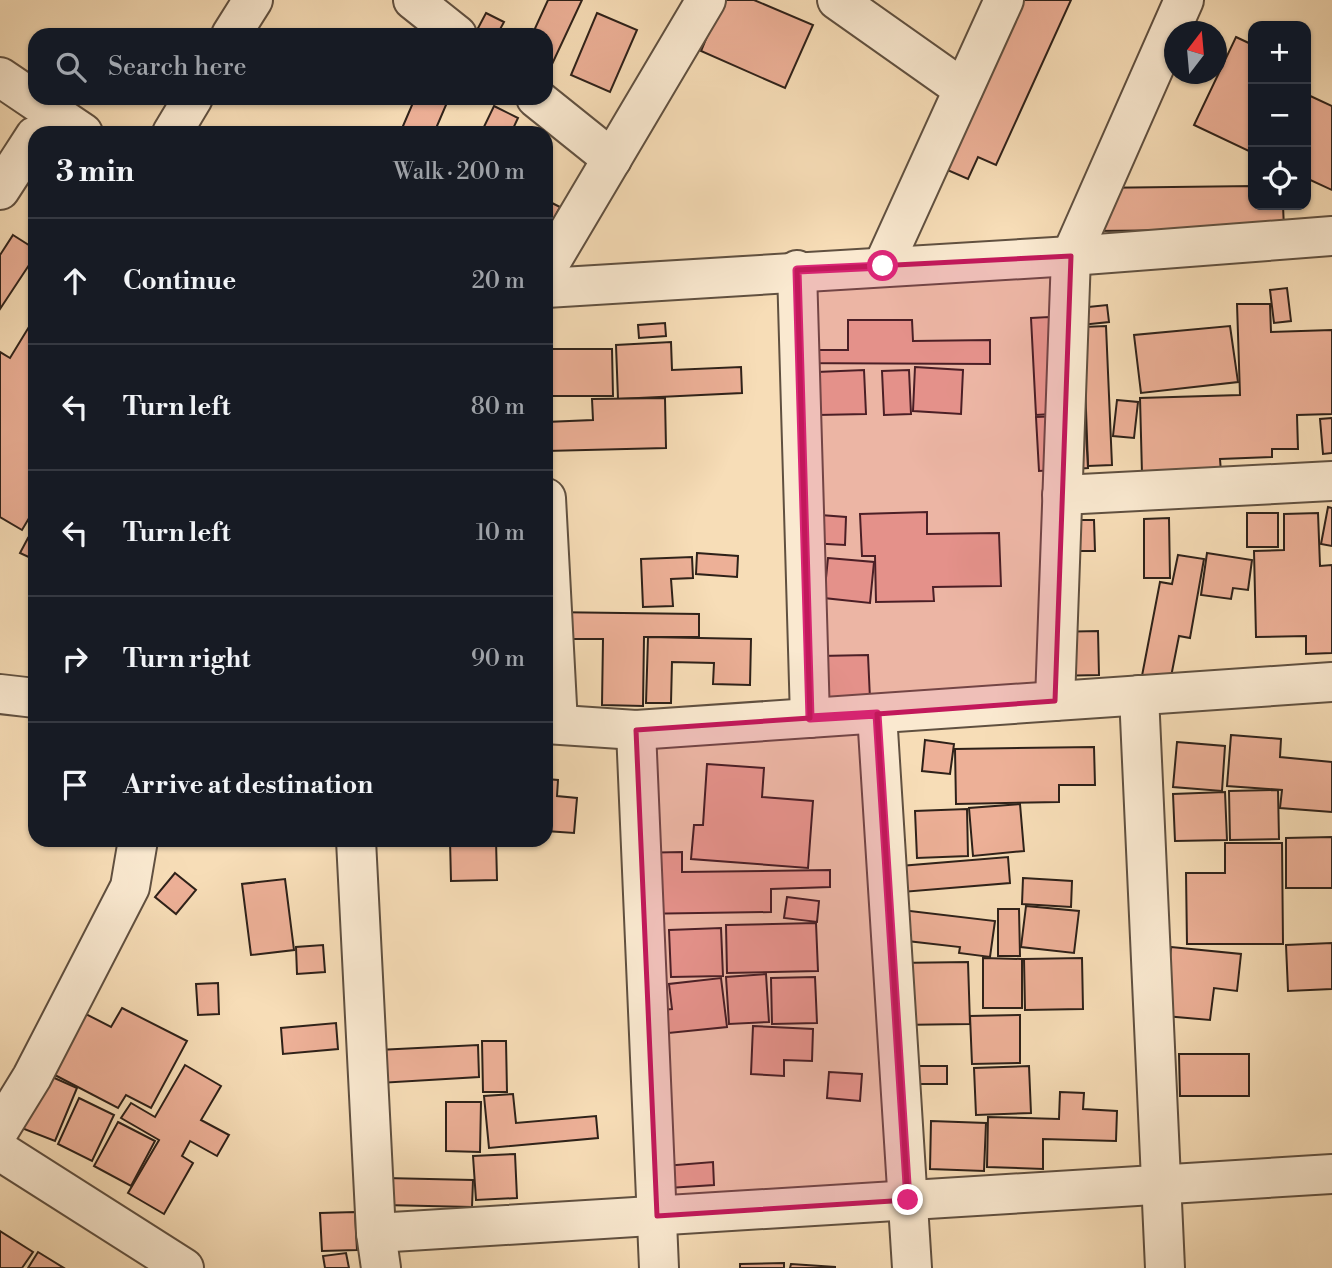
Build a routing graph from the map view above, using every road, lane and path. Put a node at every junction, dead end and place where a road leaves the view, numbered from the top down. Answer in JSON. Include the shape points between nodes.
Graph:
{"nodes":[{"id":1,"x":253,"y":0,"type":"edge"},
{"id":2,"x":413,"y":0,"type":"edge"},
{"id":3,"x":706,"y":0,"type":"edge"},
{"id":4,"x":837,"y":0,"type":"edge"},
{"id":5,"x":1004,"y":0,"type":"edge"},
{"id":6,"x":1184,"y":0,"type":"edge"},
{"id":7,"x":236,"y":28,"type":"edge"},
{"id":8,"x":448,"y":28,"type":"edge"},
{"id":9,"x":0,"y":76,"type":"edge"},
{"id":10,"x":963,"y":89,"type":"junction"},
{"id":11,"x":189,"y":105,"type":"edge"},
{"id":12,"x":545,"y":105,"type":"edge"},
{"id":13,"x":40,"y":126,"type":"edge"},
{"id":14,"x":176,"y":126,"type":"edge"},
{"id":15,"x":28,"y":147,"type":"edge"},
{"id":16,"x":612,"y":159,"type":"junction"},
{"id":17,"x":0,"y":190,"type":"edge"},
{"id":18,"x":1332,"y":236,"type":"edge"},
{"id":19,"x":1071,"y":256,"type":"junction"},
{"id":20,"x":553,"y":258,"type":"edge"},
{"id":21,"x":883,"y":266,"type":"junction"},
{"id":22,"x":797,"y":270,"type":"junction"},
{"id":23,"x":553,"y":287,"type":"edge"},
{"id":24,"x":1332,"y":481,"type":"edge"},
{"id":25,"x":1062,"y":495,"type":"junction"},
{"id":26,"x":1332,"y":682,"type":"edge"},
{"id":27,"x":0,"y":694,"type":"edge"},
{"id":28,"x":1139,"y":695,"type":"junction"},
{"id":29,"x":28,"y":697,"type":"edge"},
{"id":30,"x":1055,"y":701,"type":"junction"},
{"id":31,"x":877,"y":714,"type":"junction"},
{"id":32,"x":810,"y":718,"type":"junction"},
{"id":33,"x":553,"y":724,"type":"edge"},
{"id":34,"x":636,"y":730,"type":"junction"},
{"id":35,"x":137,"y":847,"type":"edge"},
{"id":36,"x":356,"y":847,"type":"edge"},
{"id":37,"x":0,"y":1129,"type":"edge"},
{"id":38,"x":0,"y":1151,"type":"edge"},
{"id":39,"x":1332,"y":1174,"type":"edge"},
{"id":40,"x":1161,"y":1185,"type":"junction"},
{"id":41,"x":908,"y":1200,"type":"junction"},
{"id":42,"x":657,"y":1216,"type":"junction"},
{"id":43,"x":379,"y":1250,"type":"edge"},
{"id":44,"x":184,"y":1268,"type":"edge"},
{"id":45,"x":659,"y":1268,"type":"edge"},
{"id":46,"x":912,"y":1268,"type":"edge"},
{"id":47,"x":1166,"y":1268,"type":"edge"}],
"edges":[{"from":1,"to":7,"type":"street"},
{"from":2,"to":8,"type":"street"},
{"from":3,"to":16,"type":"street"},
{"from":4,"to":10,"type":"street"},
{"from":5,"to":10,"type":"street"},
{"from":6,"to":19,"type":"street"},
{"from":9,"to":13,"type":"street"},
{"from":10,"to":21,"type":"street"},
{"from":11,"to":14,"type":"street"},
{"from":12,"to":16,"type":"street"},
{"from":15,"to":17,"type":"street"},
{"from":16,"to":20,"type":"street"},
{"from":18,"to":19,"type":"street"},
{"from":19,"to":21,"type":"street"},
{"from":19,"to":25,"type":"street"},
{"from":21,"to":22,"type":"street"},
{"from":22,"to":23,"type":"street"},
{"from":22,"to":32,"type":"street"},
{"from":24,"to":25,"type":"street"},
{"from":25,"to":30,"type":"street"},
{"from":26,"to":28,"type":"street"},
{"from":27,"to":29,"type":"street"},
{"from":28,"to":30,"type":"street"},
{"from":28,"to":40,"type":"street"},
{"from":30,"to":31,"type":"street"},
{"from":31,"to":32,"type":"street"},
{"from":31,"to":41,"type":"street"},
{"from":32,"to":34,"type":"street"},
{"from":33,"to":34,"type":"street"},
{"from":34,"to":42,"type":"street"},
{"from":35,"to":37,"type":"street","via":[[130,887],[32,1077]]},
{"from":36,"to":43,"type":"street"},
{"from":38,"to":44,"type":"street"},
{"from":39,"to":40,"type":"street"},
{"from":40,"to":41,"type":"street"},
{"from":40,"to":47,"type":"street"},
{"from":41,"to":42,"type":"street"},
{"from":41,"to":46,"type":"street"},
{"from":42,"to":43,"type":"street"},
{"from":42,"to":45,"type":"street"}]}
